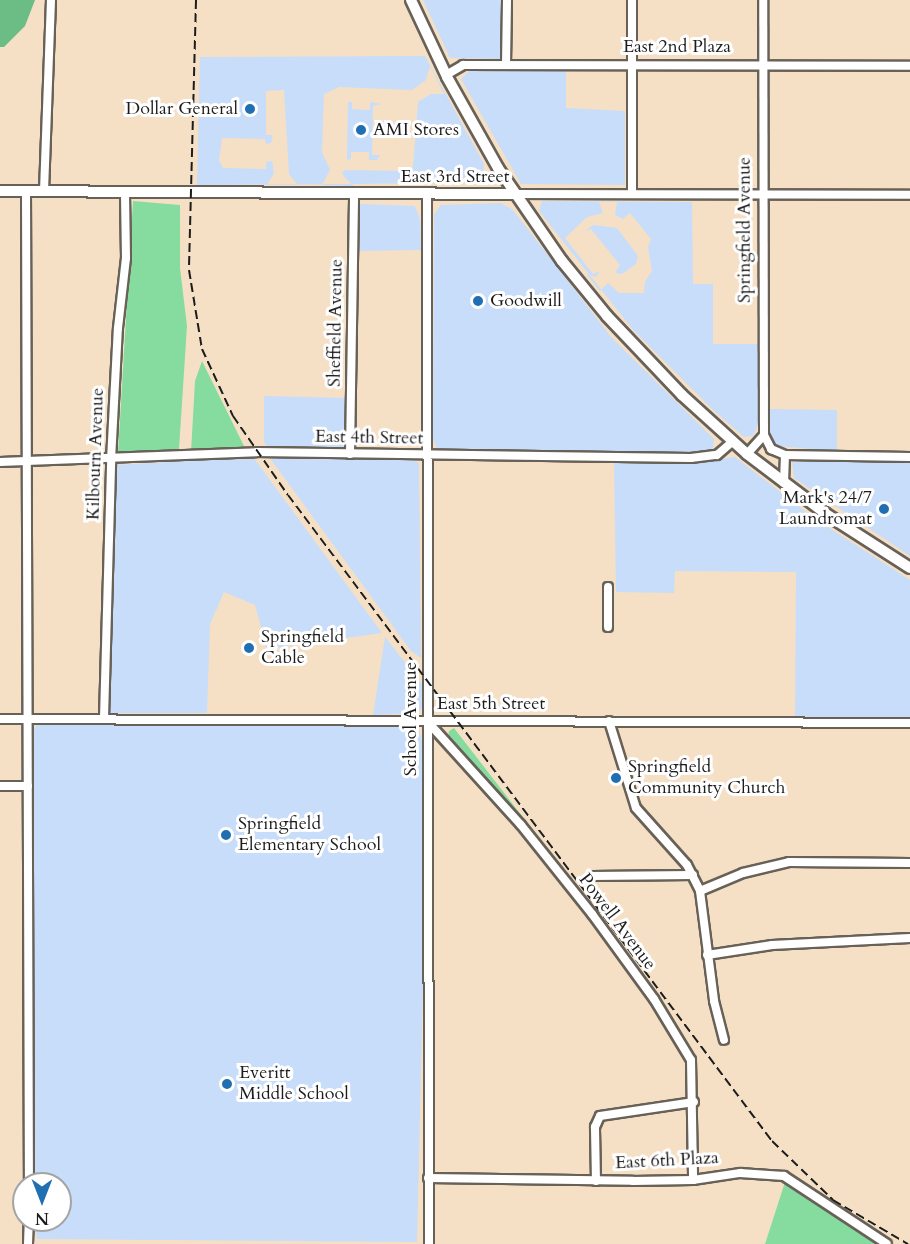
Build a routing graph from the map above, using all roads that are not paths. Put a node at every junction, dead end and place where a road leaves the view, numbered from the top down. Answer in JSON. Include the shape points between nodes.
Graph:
{"nodes":[{"id":1,"x":51,"y":0,"type":"edge"},
{"id":2,"x":411,"y":0,"type":"edge"},
{"id":3,"x":507,"y":0,"type":"edge"},
{"id":4,"x":632,"y":0,"type":"edge"},
{"id":5,"x":763,"y":0,"type":"edge"},
{"id":6,"x":632,"y":63,"type":"junction"},
{"id":7,"x":763,"y":64,"type":"junction"},
{"id":8,"x":506,"y":65,"type":"junction"},
{"id":9,"x":910,"y":66,"type":"edge"},
{"id":10,"x":446,"y":75,"type":"junction"},
{"id":11,"x":0,"y":191,"type":"edge"},
{"id":12,"x":26,"y":191,"type":"junction"},
{"id":13,"x":44,"y":191,"type":"junction"},
{"id":14,"x":125,"y":192,"type":"junction"},
{"id":15,"x":354,"y":193,"type":"junction"},
{"id":16,"x":427,"y":194,"type":"junction"},
{"id":17,"x":515,"y":194,"type":"junction"},
{"id":18,"x":632,"y":194,"type":"junction"},
{"id":19,"x":761,"y":195,"type":"junction"},
{"id":20,"x":910,"y":195,"type":"edge"},
{"id":21,"x":764,"y":435,"type":"junction"},
{"id":22,"x":733,"y":441,"type":"junction"},
{"id":23,"x":350,"y":454,"type":"junction"},
{"id":24,"x":747,"y":454,"type":"junction"},
{"id":25,"x":427,"y":455,"type":"junction"},
{"id":26,"x":785,"y":455,"type":"junction"},
{"id":27,"x":910,"y":457,"type":"edge"},
{"id":28,"x":111,"y":460,"type":"junction"},
{"id":29,"x":28,"y":461,"type":"junction"},
{"id":30,"x":0,"y":462,"type":"edge"},
{"id":31,"x":784,"y":483,"type":"junction"},
{"id":32,"x":910,"y":568,"type":"edge"},
{"id":33,"x":608,"y":586,"type":"dead end"},
{"id":34,"x":608,"y":627,"type":"dead end"},
{"id":35,"x":104,"y":718,"type":"junction"},
{"id":36,"x":0,"y":719,"type":"edge"},
{"id":37,"x":27,"y":719,"type":"junction"},
{"id":38,"x":428,"y":721,"type":"junction"},
{"id":39,"x":609,"y":721,"type":"junction"},
{"id":40,"x":910,"y":723,"type":"edge"},
{"id":41,"x":0,"y":786,"type":"edge"},
{"id":42,"x":28,"y":786,"type":"junction"},
{"id":43,"x":910,"y":863,"type":"edge"},
{"id":44,"x":693,"y":875,"type":"junction"},
{"id":45,"x":592,"y":876,"type":"dead end"},
{"id":46,"x":700,"y":891,"type":"junction"},
{"id":47,"x":910,"y":938,"type":"edge"},
{"id":48,"x":707,"y":955,"type":"junction"},
{"id":49,"x":724,"y":1040,"type":"dead end"},
{"id":50,"x":694,"y":1102,"type":"junction"},
{"id":51,"x":29,"y":1172,"type":"edge"},
{"id":52,"x":428,"y":1178,"type":"junction"},
{"id":53,"x":693,"y":1180,"type":"junction"},
{"id":54,"x":596,"y":1181,"type":"junction"},
{"id":55,"x":429,"y":1244,"type":"edge"},
{"id":56,"x":887,"y":1244,"type":"edge"}],
"edges":[{"from":1,"to":13,"type":"street"},
{"from":2,"to":10,"type":"main road"},
{"from":3,"to":8,"type":"street"},
{"from":4,"to":6,"type":"street"},
{"from":5,"to":7,"type":"street","name":"Springfield Avenue"},
{"from":6,"to":7,"type":"street","name":"East 2nd Plaza"},
{"from":6,"to":8,"type":"street","name":"East 2nd Plaza"},
{"from":6,"to":18,"type":"street"},
{"from":7,"to":9,"type":"street","name":"East 2nd Plaza"},
{"from":7,"to":19,"type":"street","name":"Springfield Avenue"},
{"from":8,"to":10,"type":"street","name":"East 2nd Plaza","via":[[463,65]]},
{"from":10,"to":17,"type":"main road"},
{"from":11,"to":12,"type":"main road","name":"East 3rd Street"},
{"from":12,"to":13,"type":"main road","name":"East 3rd Street"},
{"from":12,"to":29,"type":"street"},
{"from":13,"to":14,"type":"main road","name":"East 3rd Street"},
{"from":14,"to":15,"type":"main road","name":"East 3rd Street"},
{"from":14,"to":28,"type":"street","name":"Kilbourn Avenue","via":[[126,258]]},
{"from":15,"to":16,"type":"main road","name":"East 3rd Street"},
{"from":15,"to":23,"type":"street","name":"Sheffield Avenue"},
{"from":16,"to":17,"type":"main road","name":"East 3rd Street"},
{"from":16,"to":25,"type":"street","name":"School Avenue"},
{"from":17,"to":18,"type":"street","name":"East 3rd Street"},
{"from":17,"to":22,"type":"main road","via":[[607,316],[682,395]]},
{"from":18,"to":19,"type":"street","name":"East 3rd Street"},
{"from":19,"to":20,"type":"street","name":"East 3rd Street"},
{"from":19,"to":21,"type":"street","name":"Springfield Avenue"},
{"from":21,"to":24,"type":"street"},
{"from":21,"to":26,"type":"street","via":[[768,446]]},
{"from":22,"to":24,"type":"main road"},
{"from":22,"to":25,"type":"street","name":"East 4th Street","via":[[717,455],[691,458]]},
{"from":23,"to":25,"type":"street","name":"East 4th Street"},
{"from":23,"to":28,"type":"street","name":"East 4th Street","via":[[257,452]]},
{"from":24,"to":31,"type":"main road"},
{"from":25,"to":38,"type":"street","name":"School Avenue"},
{"from":26,"to":27,"type":"street"},
{"from":26,"to":31,"type":"street"},
{"from":28,"to":29,"type":"street","name":"East 4th Street"},
{"from":28,"to":35,"type":"street","name":"Kilbourn Avenue"},
{"from":29,"to":30,"type":"street","name":"East 4th Street"},
{"from":29,"to":37,"type":"street"},
{"from":31,"to":32,"type":"main road"},
{"from":33,"to":34,"type":"street"},
{"from":35,"to":37,"type":"street","name":"East 5th Street"},
{"from":35,"to":38,"type":"street","name":"East 5th Street"},
{"from":36,"to":37,"type":"street","name":"East 5th Street"},
{"from":37,"to":42,"type":"street"},
{"from":38,"to":39,"type":"street","name":"East 5th Street"},
{"from":38,"to":50,"type":"street","name":"Powell Avenue","via":[[535,843],[654,999],[691,1060]]},
{"from":38,"to":52,"type":"street","name":"School Avenue"},
{"from":39,"to":40,"type":"street","name":"East 5th Street"},
{"from":39,"to":44,"type":"street","via":[[636,808]]},
{"from":41,"to":42,"type":"street"},
{"from":42,"to":51,"type":"street"},
{"from":43,"to":46,"type":"street","via":[[789,862],[743,873]]},
{"from":44,"to":45,"type":"street"},
{"from":44,"to":46,"type":"street"},
{"from":46,"to":48,"type":"street"},
{"from":47,"to":48,"type":"street","via":[[772,945]]},
{"from":48,"to":49,"type":"street"},
{"from":50,"to":53,"type":"street","name":"Powell Avenue"},
{"from":50,"to":54,"type":"street","via":[[600,1116],[595,1127]]},
{"from":52,"to":54,"type":"street","name":"East 6th Plaza"},
{"from":52,"to":55,"type":"street","name":"School Avenue"},
{"from":53,"to":54,"type":"street","name":"East 6th Plaza"},
{"from":53,"to":56,"type":"street","name":"East 6th Plaza","via":[[740,1173],[784,1176]]}]}
